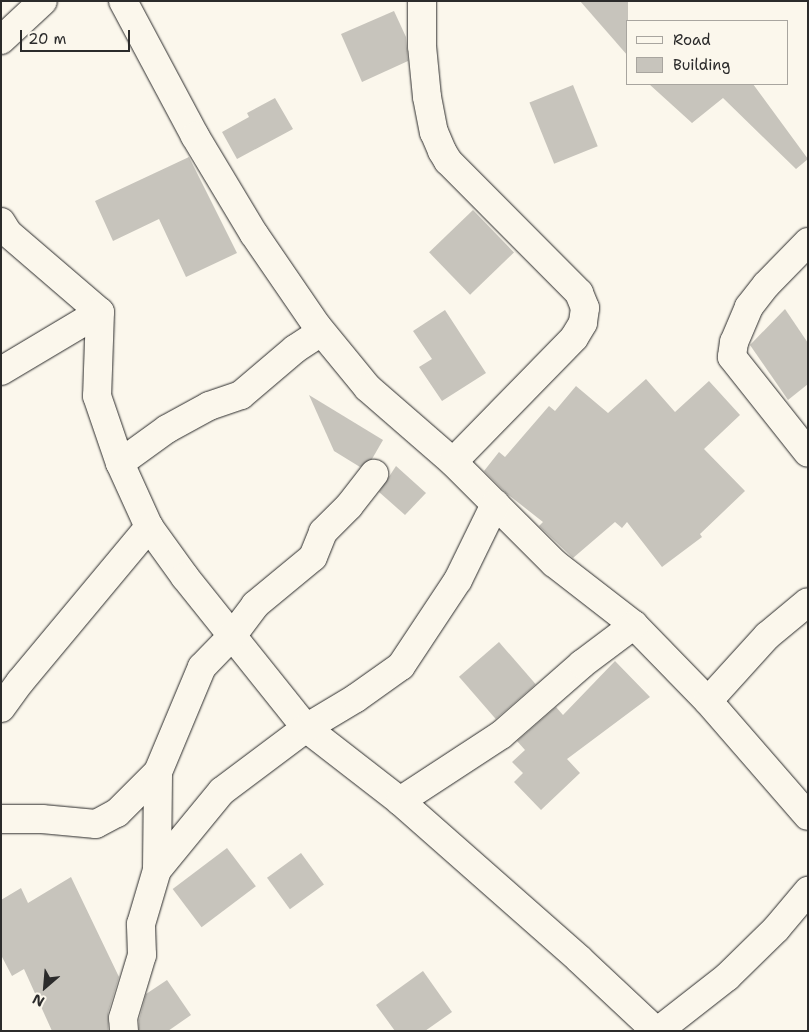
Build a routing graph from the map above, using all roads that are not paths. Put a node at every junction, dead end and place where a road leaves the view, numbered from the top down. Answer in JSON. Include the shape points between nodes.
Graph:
{"nodes":[{"id":1,"x":43,"y":1,"type":"edge"},
{"id":2,"x":123,"y":1,"type":"edge"},
{"id":3,"x":422,"y":1,"type":"edge"},
{"id":4,"x":1,"y":40,"type":"edge"},
{"id":5,"x":1,"y":222,"type":"edge"},
{"id":6,"x":808,"y":242,"type":"edge"},
{"id":7,"x":100,"y":312,"type":"junction"},
{"id":8,"x":321,"y":332,"type":"junction"},
{"id":9,"x":1,"y":371,"type":"edge"},
{"id":10,"x":808,"y":452,"type":"edge"},
{"id":11,"x":453,"y":462,"type":"junction"},
{"id":12,"x":120,"y":463,"type":"junction"},
{"id":13,"x":374,"y":474,"type":"dead end"},
{"id":14,"x":495,"y":504,"type":"junction"},
{"id":15,"x":149,"y":527,"type":"junction"},
{"id":16,"x":808,"y":602,"type":"edge"},
{"id":17,"x":634,"y":625,"type":"junction"},
{"id":18,"x":232,"y":636,"type":"junction"},
{"id":19,"x":708,"y":701,"type":"junction"},
{"id":20,"x":1,"y":708,"type":"edge"},
{"id":21,"x":306,"y":728,"type":"junction"},
{"id":22,"x":158,"y":772,"type":"junction"},
{"id":23,"x":400,"y":801,"type":"junction"},
{"id":24,"x":808,"y":816,"type":"edge"},
{"id":25,"x":1,"y":818,"type":"edge"},
{"id":26,"x":157,"y":870,"type":"junction"},
{"id":27,"x":808,"y":891,"type":"edge"},
{"id":28,"x":124,"y":1031,"type":"edge"},
{"id":29,"x":657,"y":1031,"type":"edge"}],
"edges":[{"from":1,"to":4,"type":"street"},
{"from":2,"to":8,"type":"street","via":[[195,136],[254,234]]},
{"from":3,"to":11,"type":"street","via":[[427,97],[434,132],[442,151],[448,161],[579,293],[586,316],[580,332]]},
{"from":5,"to":7,"type":"street","via":[[8,233]]},
{"from":6,"to":10,"type":"street","via":[[749,307],[734,342],[732,356]]},
{"from":7,"to":9,"type":"street"},
{"from":7,"to":12,"type":"street","via":[[97,396]]},
{"from":8,"to":11,"type":"street","via":[[368,388]]},
{"from":8,"to":12,"type":"street","via":[[295,349],[242,395],[209,406],[167,429]]},
{"from":11,"to":14,"type":"street"},
{"from":12,"to":15,"type":"street"},
{"from":13,"to":18,"type":"street","via":[[323,532],[313,557],[255,605]]},
{"from":14,"to":17,"type":"street","via":[[554,563]]},
{"from":14,"to":21,"type":"street","via":[[458,580],[401,666]]},
{"from":15,"to":18,"type":"street"},
{"from":15,"to":20,"type":"street"},
{"from":16,"to":19,"type":"street","via":[[767,636]]},
{"from":17,"to":19,"type":"street"},
{"from":17,"to":23,"type":"street","via":[[582,664],[501,735]]},
{"from":18,"to":21,"type":"street"},
{"from":18,"to":22,"type":"street","via":[[202,667]]},
{"from":19,"to":24,"type":"street"},
{"from":21,"to":23,"type":"street"},
{"from":21,"to":26,"type":"street","via":[[222,791]]},
{"from":22,"to":25,"type":"street","via":[[117,813],[96,824]]},
{"from":22,"to":26,"type":"street"},
{"from":23,"to":29,"type":"street"},
{"from":26,"to":28,"type":"street","via":[[141,924],[142,955],[122,1018]]},
{"from":27,"to":29,"type":"street","via":[[776,929],[727,977]]}]}
